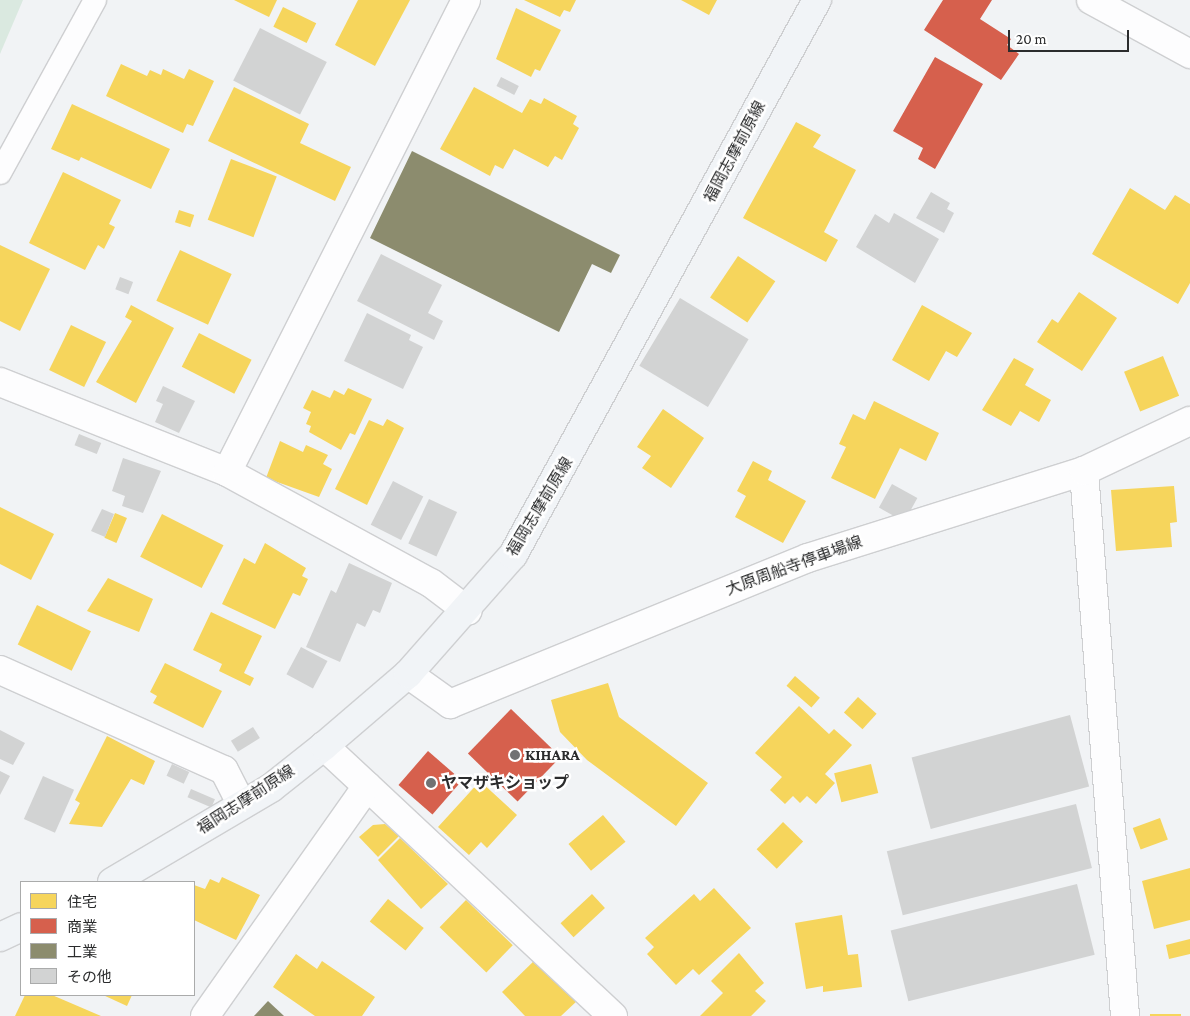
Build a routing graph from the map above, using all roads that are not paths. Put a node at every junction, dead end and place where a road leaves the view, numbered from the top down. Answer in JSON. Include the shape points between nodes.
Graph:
{"nodes":[{"id":1,"x":95,"y":0,"type":"edge"},
{"id":2,"x":466,"y":0,"type":"edge"},
{"id":3,"x":817,"y":0,"type":"edge"},
{"id":4,"x":1091,"y":0,"type":"edge"},
{"id":5,"x":1190,"y":54,"type":"edge"},
{"id":6,"x":0,"y":173,"type":"edge"},
{"id":7,"x":0,"y":382,"type":"edge"},
{"id":8,"x":1190,"y":421,"type":"edge"},
{"id":9,"x":1084,"y":471,"type":"junction"},
{"id":10,"x":227,"y":472,"type":"junction"},
{"id":11,"x":468,"y":611,"type":"junction"},
{"id":12,"x":0,"y":670,"type":"edge"},
{"id":13,"x":408,"y":674,"type":"junction"},
{"id":14,"x":324,"y":746,"type":"junction"},
{"id":15,"x":367,"y":786,"type":"junction"},
{"id":16,"x":242,"y":805,"type":"junction"},
{"id":17,"x":114,"y":881,"type":"edge"},
{"id":18,"x":20,"y":927,"type":"edge"},
{"id":19,"x":0,"y":937,"type":"edge"},
{"id":20,"x":205,"y":1016,"type":"edge"},
{"id":21,"x":613,"y":1016,"type":"edge"},
{"id":22,"x":1125,"y":1016,"type":"edge"}],
"edges":[{"from":1,"to":6,"type":"lane"},
{"from":2,"to":10,"type":"street"},
{"from":3,"to":11,"type":"main road","name":"福岡志摩前原線","via":[[548,498],[513,555]]},
{"from":4,"to":5,"type":"street"},
{"from":7,"to":10,"type":"street"},
{"from":8,"to":9,"type":"street","name":"大原周船寺停車場線"},
{"from":9,"to":13,"type":"street","name":"大原周船寺停車場線","via":[[808,558],[450,704]]},
{"from":9,"to":22,"type":"street"},
{"from":10,"to":11,"type":"street","via":[[431,583]]},
{"from":11,"to":13,"type":"main road","name":"福岡志摩前原線"},
{"from":12,"to":16,"type":"street","via":[[224,770]]},
{"from":13,"to":14,"type":"main road","name":"福岡志摩前原線"},
{"from":14,"to":15,"type":"street"},
{"from":14,"to":16,"type":"main road","name":"福岡志摩前原線"},
{"from":15,"to":20,"type":"street"},
{"from":15,"to":21,"type":"street"},
{"from":16,"to":17,"type":"main road","name":"福岡志摩前原線"},
{"from":18,"to":19,"type":"main road"}]}
